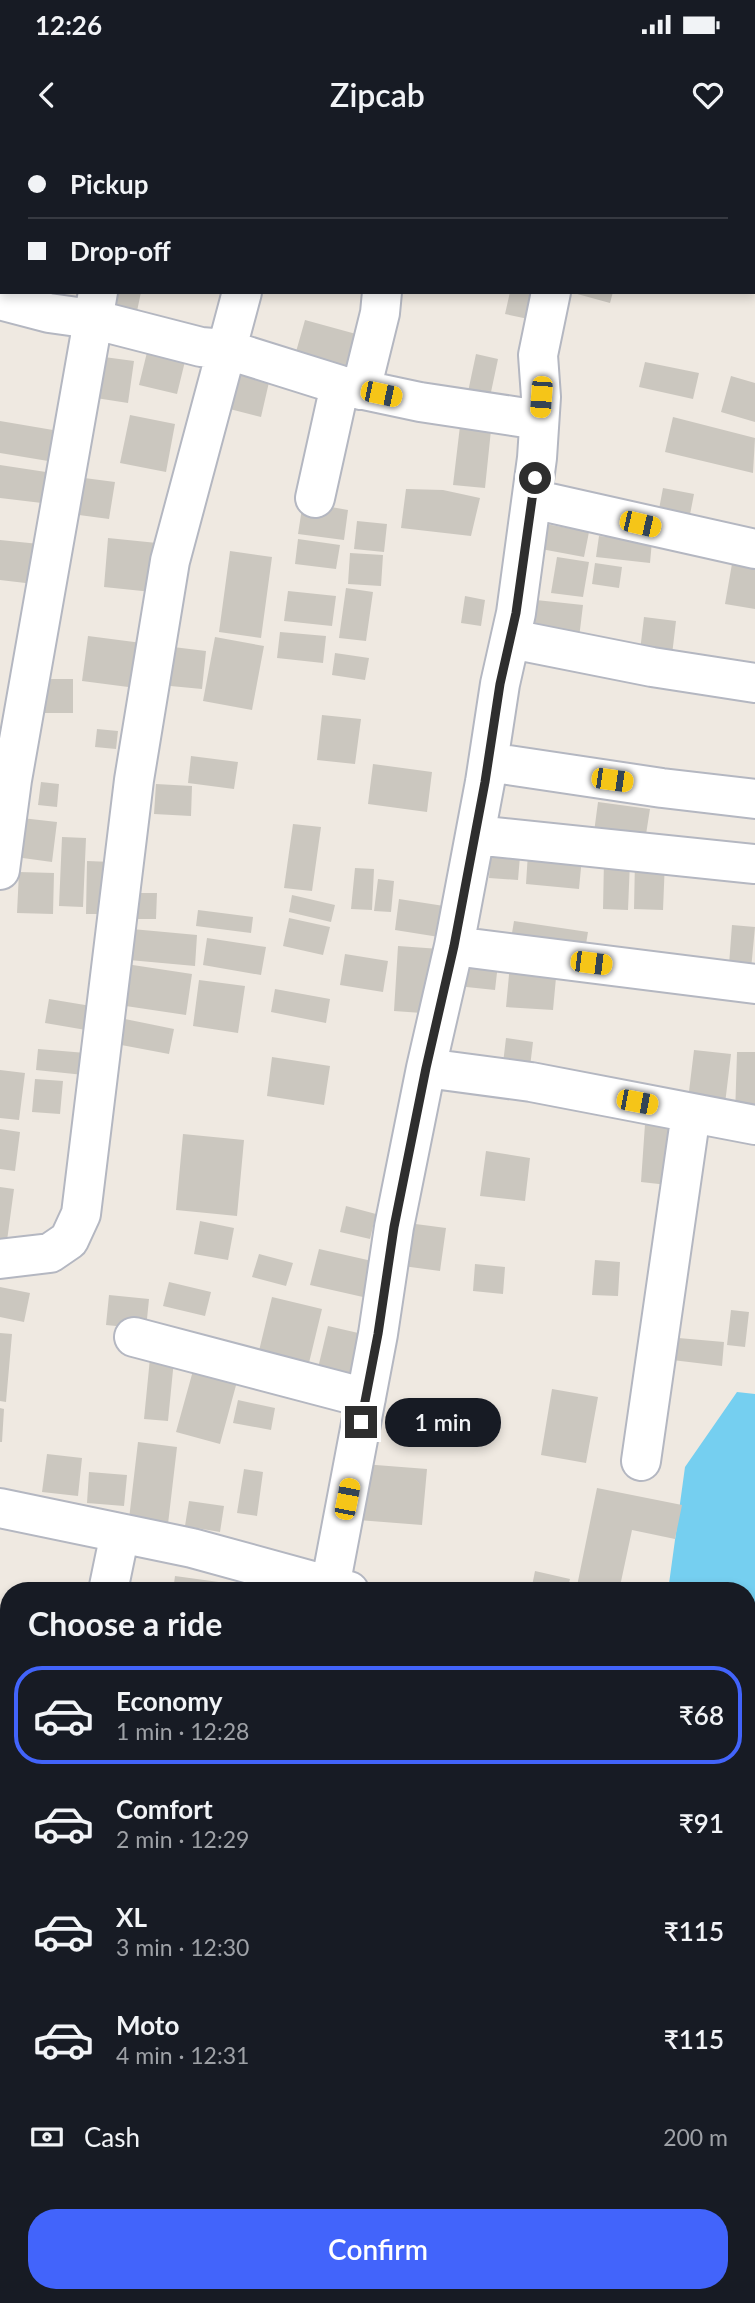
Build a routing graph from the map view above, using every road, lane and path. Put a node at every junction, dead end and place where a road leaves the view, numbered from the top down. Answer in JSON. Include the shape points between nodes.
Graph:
{"nodes":[{"id":1,"x":241,"y":294,"type":"edge"},
{"id":2,"x":382,"y":294,"type":"edge"},
{"id":3,"x":551,"y":294,"type":"edge"},
{"id":4,"x":0,"y":300,"type":"edge"},
{"id":5,"x":95,"y":306,"type":"edge"},
{"id":6,"x":225,"y":349,"type":"junction"},
{"id":7,"x":350,"y":388,"type":"junction"},
{"id":8,"x":539,"y":420,"type":"junction"},
{"id":9,"x":315,"y":498,"type":"dead end"},
{"id":10,"x":532,"y":499,"type":"junction"},
{"id":11,"x":755,"y":548,"type":"edge"},
{"id":12,"x":511,"y":639,"type":"junction"},
{"id":13,"x":755,"y":683,"type":"edge"},
{"id":14,"x":488,"y":762,"type":"junction"},
{"id":15,"x":755,"y":799,"type":"edge"},
{"id":16,"x":474,"y":835,"type":"junction"},
{"id":17,"x":755,"y":864,"type":"edge"},
{"id":18,"x":0,"y":870,"type":"edge"},
{"id":19,"x":454,"y":946,"type":"junction"},
{"id":20,"x":755,"y":984,"type":"edge"},
{"id":21,"x":426,"y":1068,"type":"junction"},
{"id":22,"x":691,"y":1113,"type":"junction"},
{"id":23,"x":755,"y":1125,"type":"edge"},
{"id":24,"x":0,"y":1259,"type":"edge"},
{"id":25,"x":134,"y":1336,"type":"dead end"},
{"id":26,"x":366,"y":1398,"type":"junction"},
{"id":27,"x":641,"y":1461,"type":"dead end"},
{"id":28,"x":0,"y":1508,"type":"edge"},
{"id":29,"x":120,"y":1533,"type":"junction"},
{"id":30,"x":110,"y":1582,"type":"edge"},
{"id":31,"x":314,"y":1582,"type":"edge"},
{"id":32,"x":340,"y":1582,"type":"edge"}],
"edges":[{"from":1,"to":6,"type":"street"},
{"from":2,"to":7,"type":"street","via":[[380,313]]},
{"from":3,"to":8,"type":"street","via":[[538,355]]},
{"from":4,"to":5,"type":"street","via":[[49,313]]},
{"from":5,"to":6,"type":"street","via":[[201,347]]},
{"from":5,"to":18,"type":"street"},
{"from":6,"to":7,"type":"street"},
{"from":6,"to":24,"type":"street","via":[[170,561],[134,780],[81,1214],[69,1240],[50,1253]]},
{"from":7,"to":8,"type":"street"},
{"from":7,"to":9,"type":"street"},
{"from":8,"to":10,"type":"street"},
{"from":10,"to":11,"type":"street"},
{"from":10,"to":12,"type":"street"},
{"from":12,"to":13,"type":"street"},
{"from":12,"to":14,"type":"street"},
{"from":14,"to":15,"type":"street"},
{"from":14,"to":16,"type":"street"},
{"from":16,"to":17,"type":"street"},
{"from":16,"to":19,"type":"street"},
{"from":19,"to":20,"type":"street"},
{"from":19,"to":21,"type":"street"},
{"from":21,"to":22,"type":"street","via":[[531,1082]]},
{"from":21,"to":26,"type":"street"},
{"from":22,"to":23,"type":"street"},
{"from":22,"to":27,"type":"street"},
{"from":25,"to":26,"type":"street"},
{"from":26,"to":32,"type":"street"},
{"from":28,"to":29,"type":"street"},
{"from":29,"to":30,"type":"street"},
{"from":29,"to":31,"type":"street"}]}
